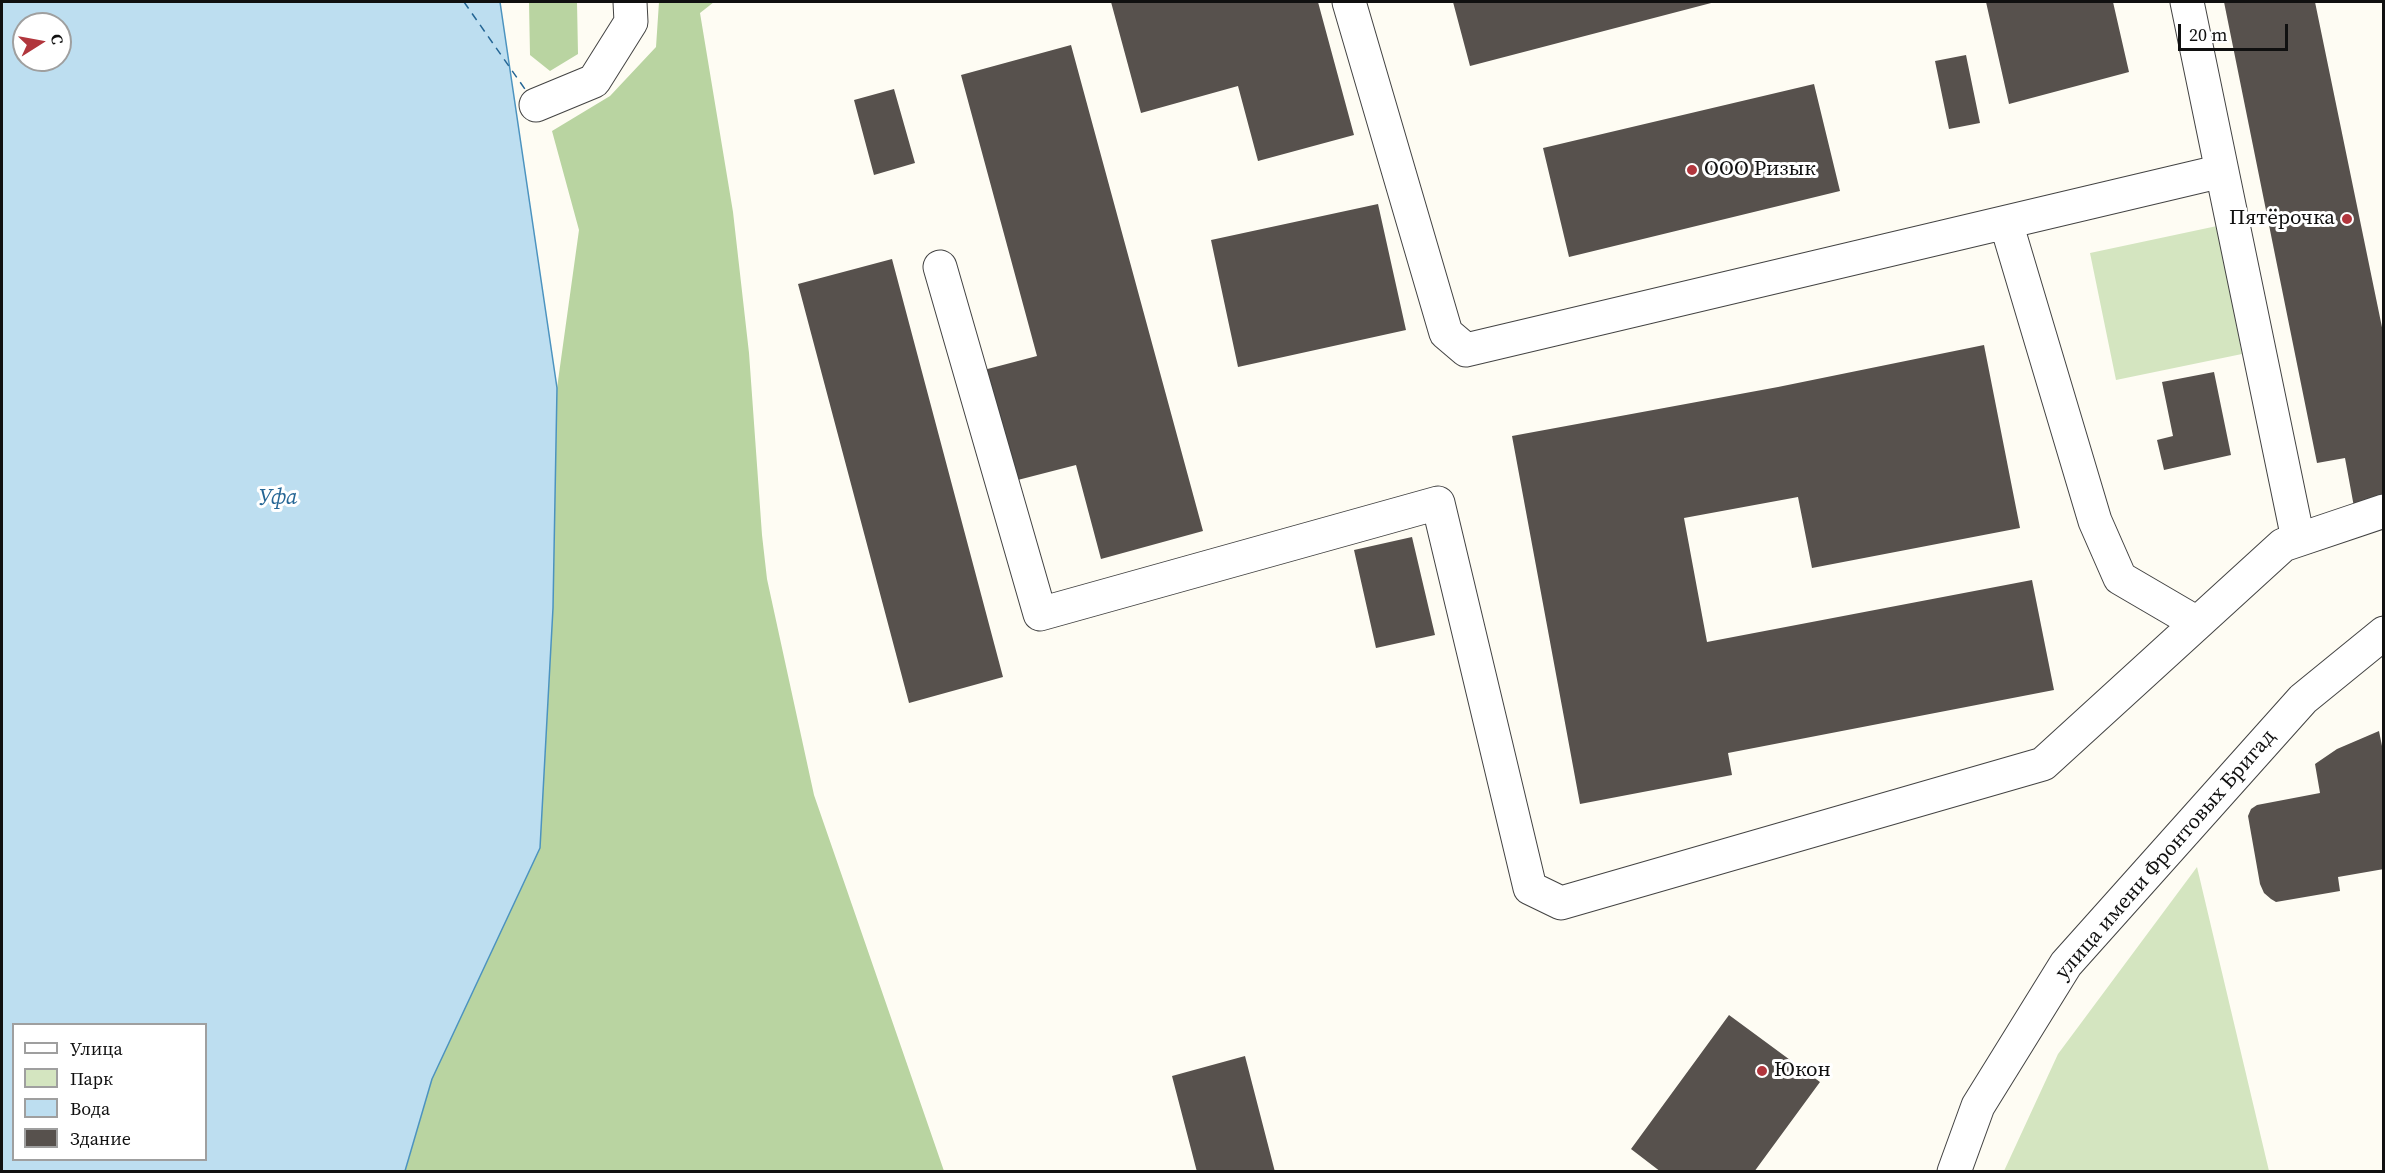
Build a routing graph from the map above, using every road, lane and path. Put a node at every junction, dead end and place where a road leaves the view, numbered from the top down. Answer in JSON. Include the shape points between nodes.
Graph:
{"nodes":[{"id":1,"x":630,"y":2,"type":"edge"},
{"id":2,"x":1349,"y":2,"type":"edge"},
{"id":3,"x":2187,"y":2,"type":"edge"},
{"id":4,"x":536,"y":105,"type":"dead end"},
{"id":5,"x":2222,"y":171,"type":"junction"},
{"id":6,"x":2010,"y":236,"type":"dead end"},
{"id":7,"x":940,"y":267,"type":"dead end"},
{"id":8,"x":2384,"y":511,"type":"edge"},
{"id":9,"x":2298,"y":539,"type":"junction"},
{"id":10,"x":2196,"y":623,"type":"junction"},
{"id":11,"x":2384,"y":633,"type":"edge"},
{"id":12,"x":1954,"y":1172,"type":"edge"}],
"edges":[{"from":1,"to":4,"type":"street","via":[[631,22],[594,81]]},
{"from":2,"to":5,"type":"street","via":[[1446,333],[1466,350]]},
{"from":3,"to":5,"type":"street"},
{"from":5,"to":9,"type":"street"},
{"from":6,"to":10,"type":"street","via":[[2095,521],[2120,578]]},
{"from":7,"to":10,"type":"street","via":[[1040,614],[1437,503],[1530,888],[1561,903],[2043,764]]},
{"from":8,"to":9,"type":"street"},
{"from":9,"to":10,"type":"street","via":[[2283,544]]},
{"from":11,"to":12,"type":"street","name":"улица имени Фронтовых Бригад","via":[[2303,699],[2066,963],[1978,1106]]}]}
